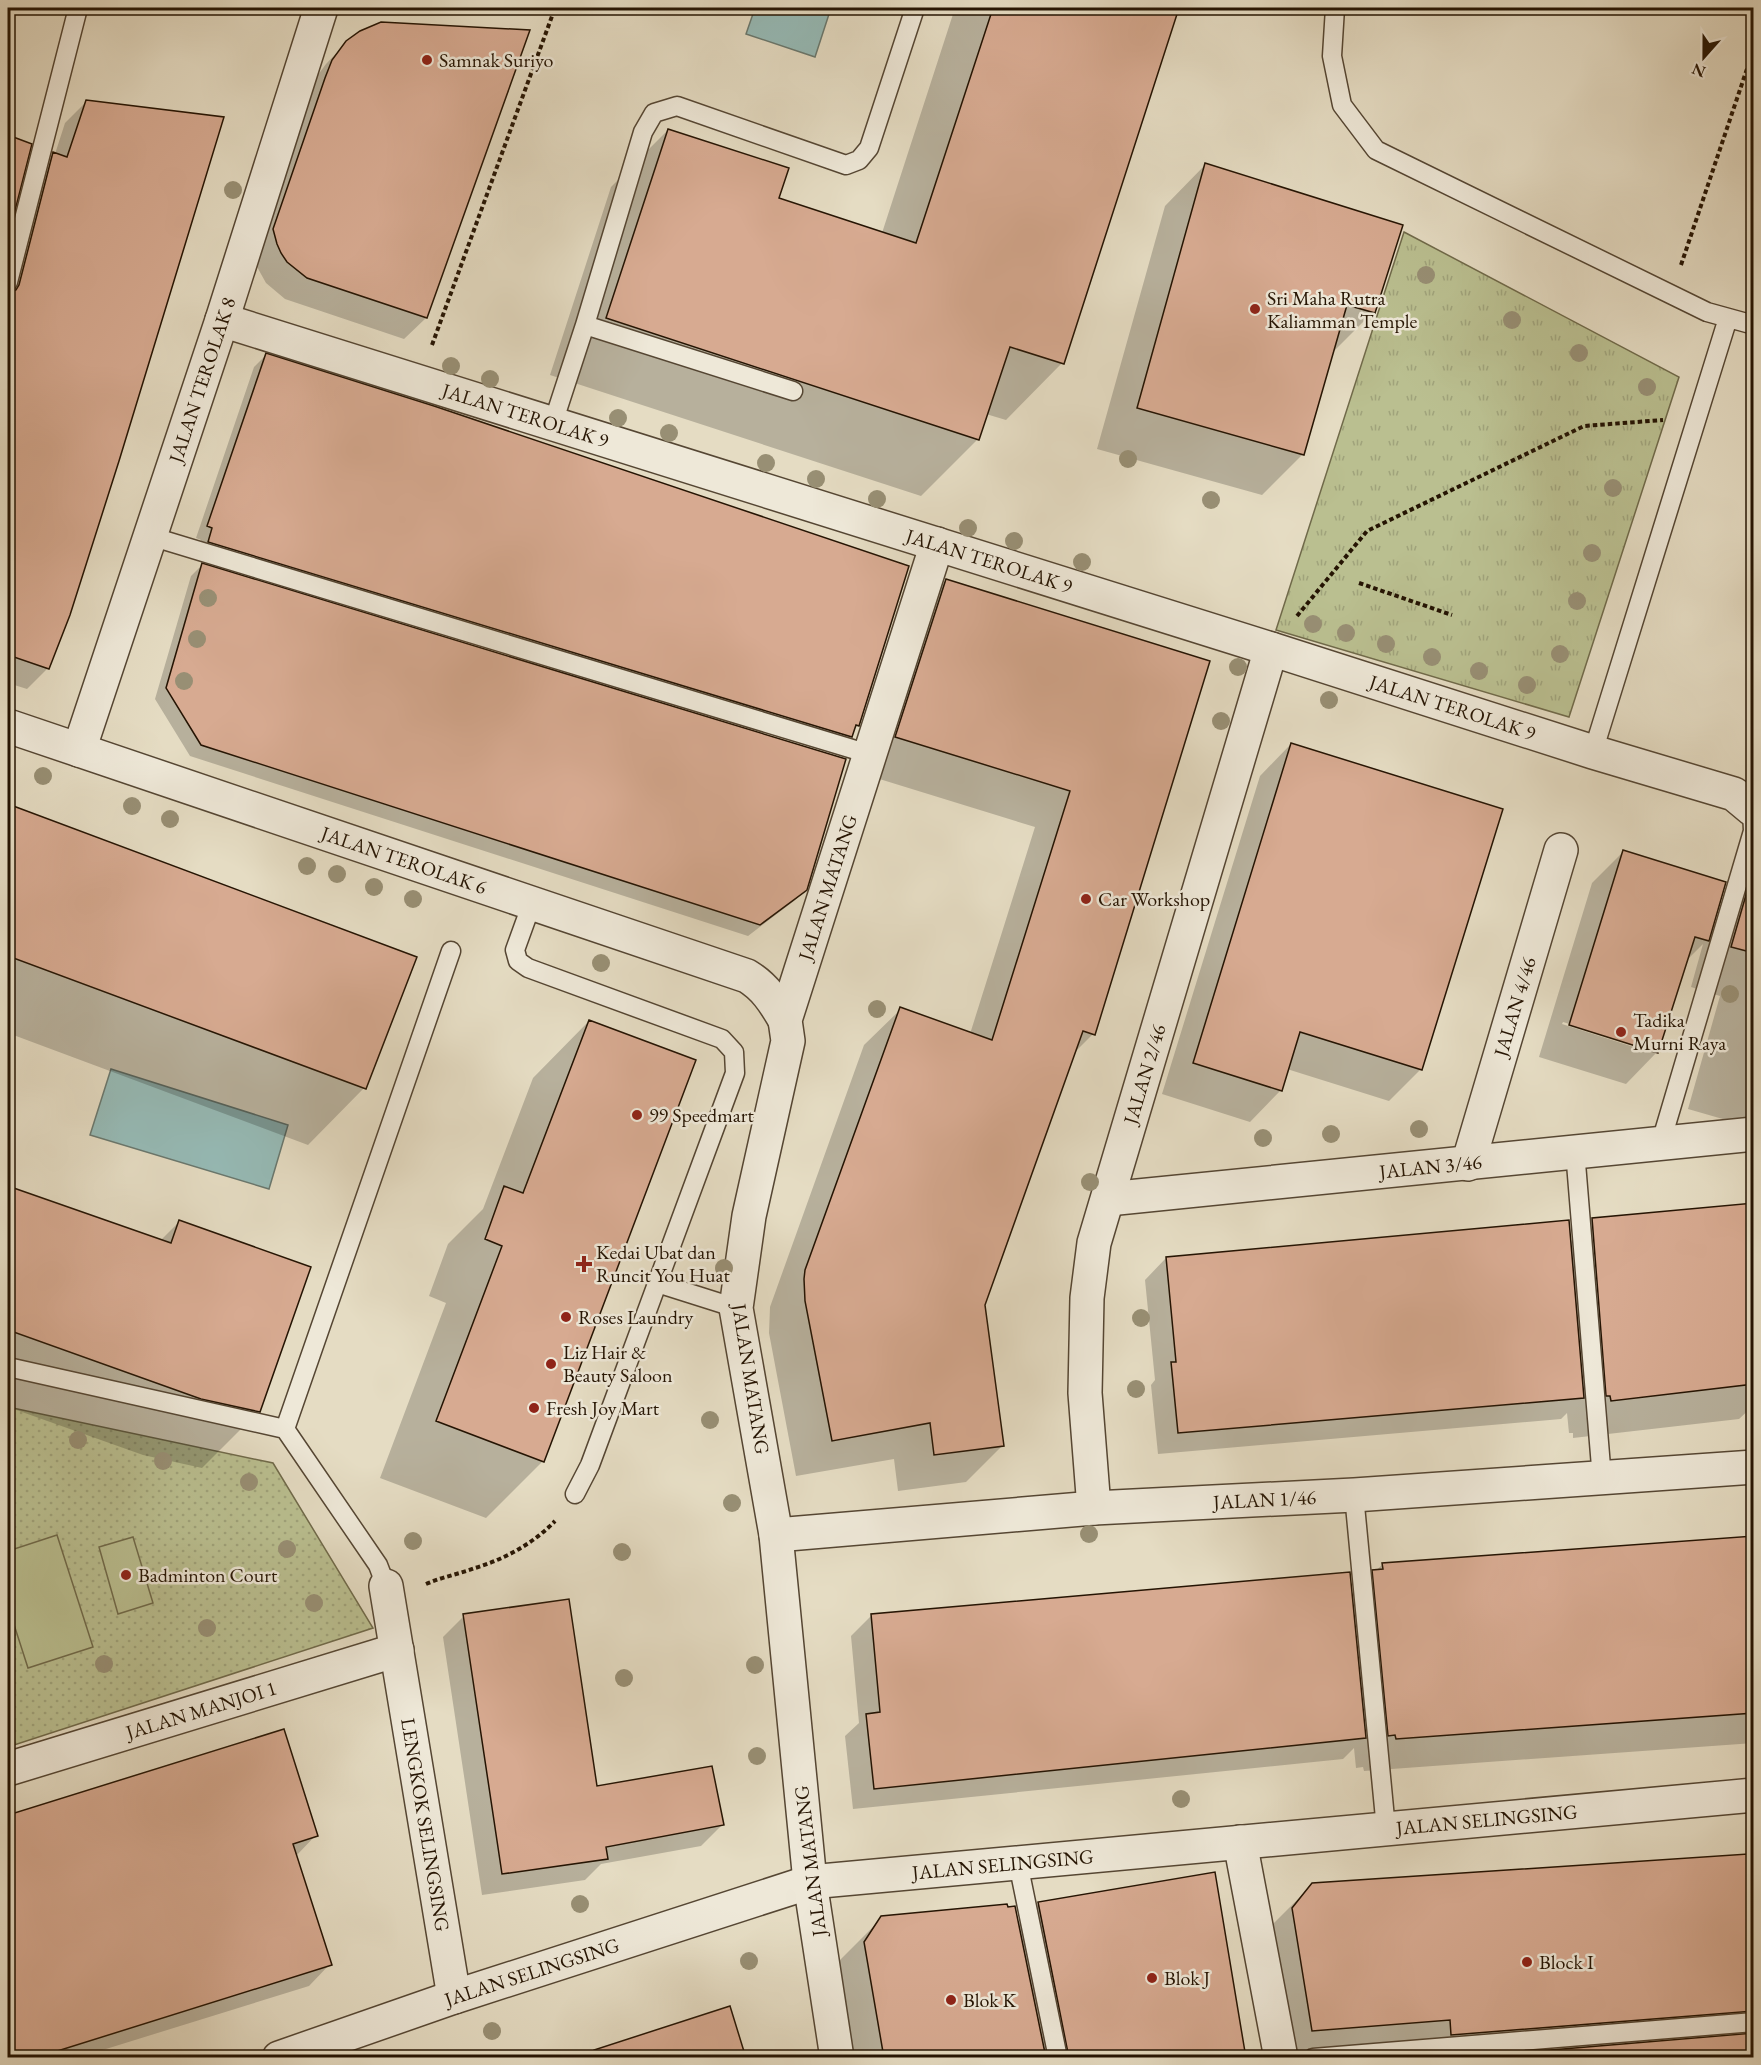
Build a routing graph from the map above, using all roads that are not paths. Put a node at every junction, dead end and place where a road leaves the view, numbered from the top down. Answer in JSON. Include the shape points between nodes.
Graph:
{"nodes":[{"id":1,"x":78,"y":8,"type":"edge"},
{"id":2,"x":321,"y":8,"type":"edge"},
{"id":3,"x":915,"y":8,"type":"edge"},
{"id":4,"x":1335,"y":8,"type":"edge"},
{"id":5,"x":8,"y":282,"type":"edge"},
{"id":6,"x":1728,"y":318,"type":"junction"},
{"id":7,"x":222,"y":320,"type":"junction"},
{"id":8,"x":585,"y":326,"type":"junction"},
{"id":9,"x":1754,"y":326,"type":"edge"},
{"id":10,"x":793,"y":391,"type":"dead end"},
{"id":11,"x":553,"y":423,"type":"junction"},
{"id":12,"x":150,"y":536,"type":"junction"},
{"id":13,"x":937,"y":544,"type":"junction"},
{"id":14,"x":1271,"y":649,"type":"junction"},
{"id":15,"x":8,"y":726,"type":"edge"},
{"id":16,"x":79,"y":750,"type":"junction"},
{"id":17,"x":1593,"y":752,"type":"junction"},
{"id":18,"x":869,"y":754,"type":"junction"},
{"id":19,"x":1752,"y":809,"type":"joint"},
{"id":20,"x":1561,"y":850,"type":"dead end"},
{"id":21,"x":532,"y":903,"type":"junction"},
{"id":22,"x":451,"y":951,"type":"dead end"},
{"id":23,"x":785,"y":1020,"type":"junction"},
{"id":24,"x":1754,"y":1134,"type":"edge"},
{"id":25,"x":1661,"y":1142,"type":"junction"},
{"id":26,"x":1575,"y":1151,"type":"junction"},
{"id":27,"x":1468,"y":1164,"type":"junction"},
{"id":28,"x":1108,"y":1199,"type":"junction"},
{"id":29,"x":657,"y":1283,"type":"junction"},
{"id":30,"x":736,"y":1308,"type":"junction"},
{"id":31,"x":8,"y":1366,"type":"edge"},
{"id":32,"x":285,"y":1429,"type":"junction"},
{"id":33,"x":1754,"y":1467,"type":"edge"},
{"id":34,"x":1602,"y":1479,"type":"junction"},
{"id":35,"x":574,"y":1494,"type":"road end"},
{"id":36,"x":1354,"y":1495,"type":"junction"},
{"id":37,"x":1094,"y":1508,"type":"junction"},
{"id":38,"x":777,"y":1535,"type":"junction"},
{"id":39,"x":387,"y":1596,"type":"joint"},
{"id":40,"x":397,"y":1650,"type":"junction"},
{"id":41,"x":8,"y":1769,"type":"edge"},
{"id":42,"x":1754,"y":1795,"type":"edge"},
{"id":43,"x":1386,"y":1828,"type":"junction"},
{"id":44,"x":1240,"y":1842,"type":"junction"},
{"id":45,"x":1018,"y":1863,"type":"junction"},
{"id":46,"x":810,"y":1882,"type":"junction"},
{"id":47,"x":454,"y":1997,"type":"junction"},
{"id":48,"x":1754,"y":2022,"type":"edge"},
{"id":49,"x":279,"y":2058,"type":"edge"},
{"id":50,"x":837,"y":2058,"type":"edge"},
{"id":51,"x":1058,"y":2058,"type":"edge"},
{"id":52,"x":1281,"y":2058,"type":"edge"},
{"id":53,"x":1313,"y":2058,"type":"edge"}],
"edges":[{"from":1,"to":5,"type":"lane"},
{"from":2,"to":7,"type":"street","name":"JALAN TEROLAK 8"},
{"from":3,"to":8,"type":"lane","via":[[869,148],[860,160],[846,165],[677,106],[654,113],[643,132]]},
{"from":4,"to":6,"type":"lane","via":[[1332,56],[1342,105],[1376,150],[1707,312]]},
{"from":6,"to":9,"type":"lane"},
{"from":6,"to":17,"type":"lane"},
{"from":7,"to":11,"type":"street","name":"JALAN TEROLAK 9"},
{"from":7,"to":12,"type":"street","name":"JALAN TEROLAK 8"},
{"from":8,"to":10,"type":"lane"},
{"from":8,"to":11,"type":"lane"},
{"from":11,"to":13,"type":"street","name":"JALAN TEROLAK 9"},
{"from":12,"to":16,"type":"street","name":"JALAN TEROLAK 8"},
{"from":12,"to":18,"type":"lane"},
{"from":13,"to":14,"type":"street","name":"JALAN TEROLAK 9"},
{"from":13,"to":18,"type":"street","name":"JALAN MATANG"},
{"from":14,"to":17,"type":"street","name":"JALAN TEROLAK 9"},
{"from":14,"to":28,"type":"street","name":"JALAN 2/46"},
{"from":15,"to":16,"type":"street","name":"JALAN TEROLAK 6"},
{"from":16,"to":21,"type":"street","name":"JALAN TEROLAK 6"},
{"from":17,"to":19,"type":"street","name":"JALAN TEROLAK 9","via":[[1734,794]]},
{"from":18,"to":23,"type":"street","name":"JALAN MATANG"},
{"from":19,"to":25,"type":"lane","via":[[1753,831]]},
{"from":20,"to":27,"type":"street","name":"JALAN 4/46"},
{"from":21,"to":23,"type":"street","name":"JALAN TEROLAK 6","via":[[747,976],[761,985]]},
{"from":21,"to":29,"type":"lane","via":[[515,950],[518,961],[722,1039],[734,1052],[735,1073]]},
{"from":22,"to":32,"type":"lane"},
{"from":23,"to":30,"type":"street","name":"JALAN MATANG","via":[[788,1041],[750,1216]]},
{"from":24,"to":25,"type":"street","name":"JALAN 3/46"},
{"from":25,"to":26,"type":"street","name":"JALAN 3/46"},
{"from":26,"to":27,"type":"street","name":"JALAN 3/46"},
{"from":26,"to":34,"type":"lane"},
{"from":27,"to":28,"type":"street","name":"JALAN 3/46"},
{"from":28,"to":37,"type":"street","name":"JALAN 2/46","via":[[1094,1243],[1087,1298],[1085,1393]]},
{"from":29,"to":30,"type":"lane"},
{"from":29,"to":35,"type":"lane","via":[[590,1466]]},
{"from":30,"to":38,"type":"street","name":"JALAN MATANG"},
{"from":31,"to":32,"type":"lane"},
{"from":32,"to":39,"type":"lane","via":[[378,1565]]},
{"from":33,"to":34,"type":"street","name":"JALAN 1/46"},
{"from":34,"to":36,"type":"street","name":"JALAN 1/46"},
{"from":36,"to":37,"type":"street","name":"JALAN 1/46"},
{"from":36,"to":43,"type":"lane"},
{"from":37,"to":38,"type":"street","name":"JALAN 1/46"},
{"from":38,"to":46,"type":"street","name":"JALAN MATANG"},
{"from":39,"to":40,"type":"street","name":"LENGKOK SELINGSING"},
{"from":40,"to":41,"type":"street","name":"JALAN MANJOI 1"},
{"from":40,"to":47,"type":"street","name":"LENGKOK SELINGSING"},
{"from":42,"to":43,"type":"street","name":"JALAN SELINGSING"},
{"from":43,"to":44,"type":"street","name":"JALAN SELINGSING"},
{"from":44,"to":45,"type":"street","name":"JALAN SELINGSING"},
{"from":44,"to":52,"type":"street"},
{"from":45,"to":46,"type":"street","name":"JALAN SELINGSING"},
{"from":45,"to":51,"type":"lane"},
{"from":46,"to":47,"type":"street","name":"JALAN SELINGSING"},
{"from":46,"to":50,"type":"street","name":"JALAN MATANG"},
{"from":47,"to":49,"type":"street","name":"JALAN SELINGSING"},
{"from":48,"to":53,"type":"lane"}]}
